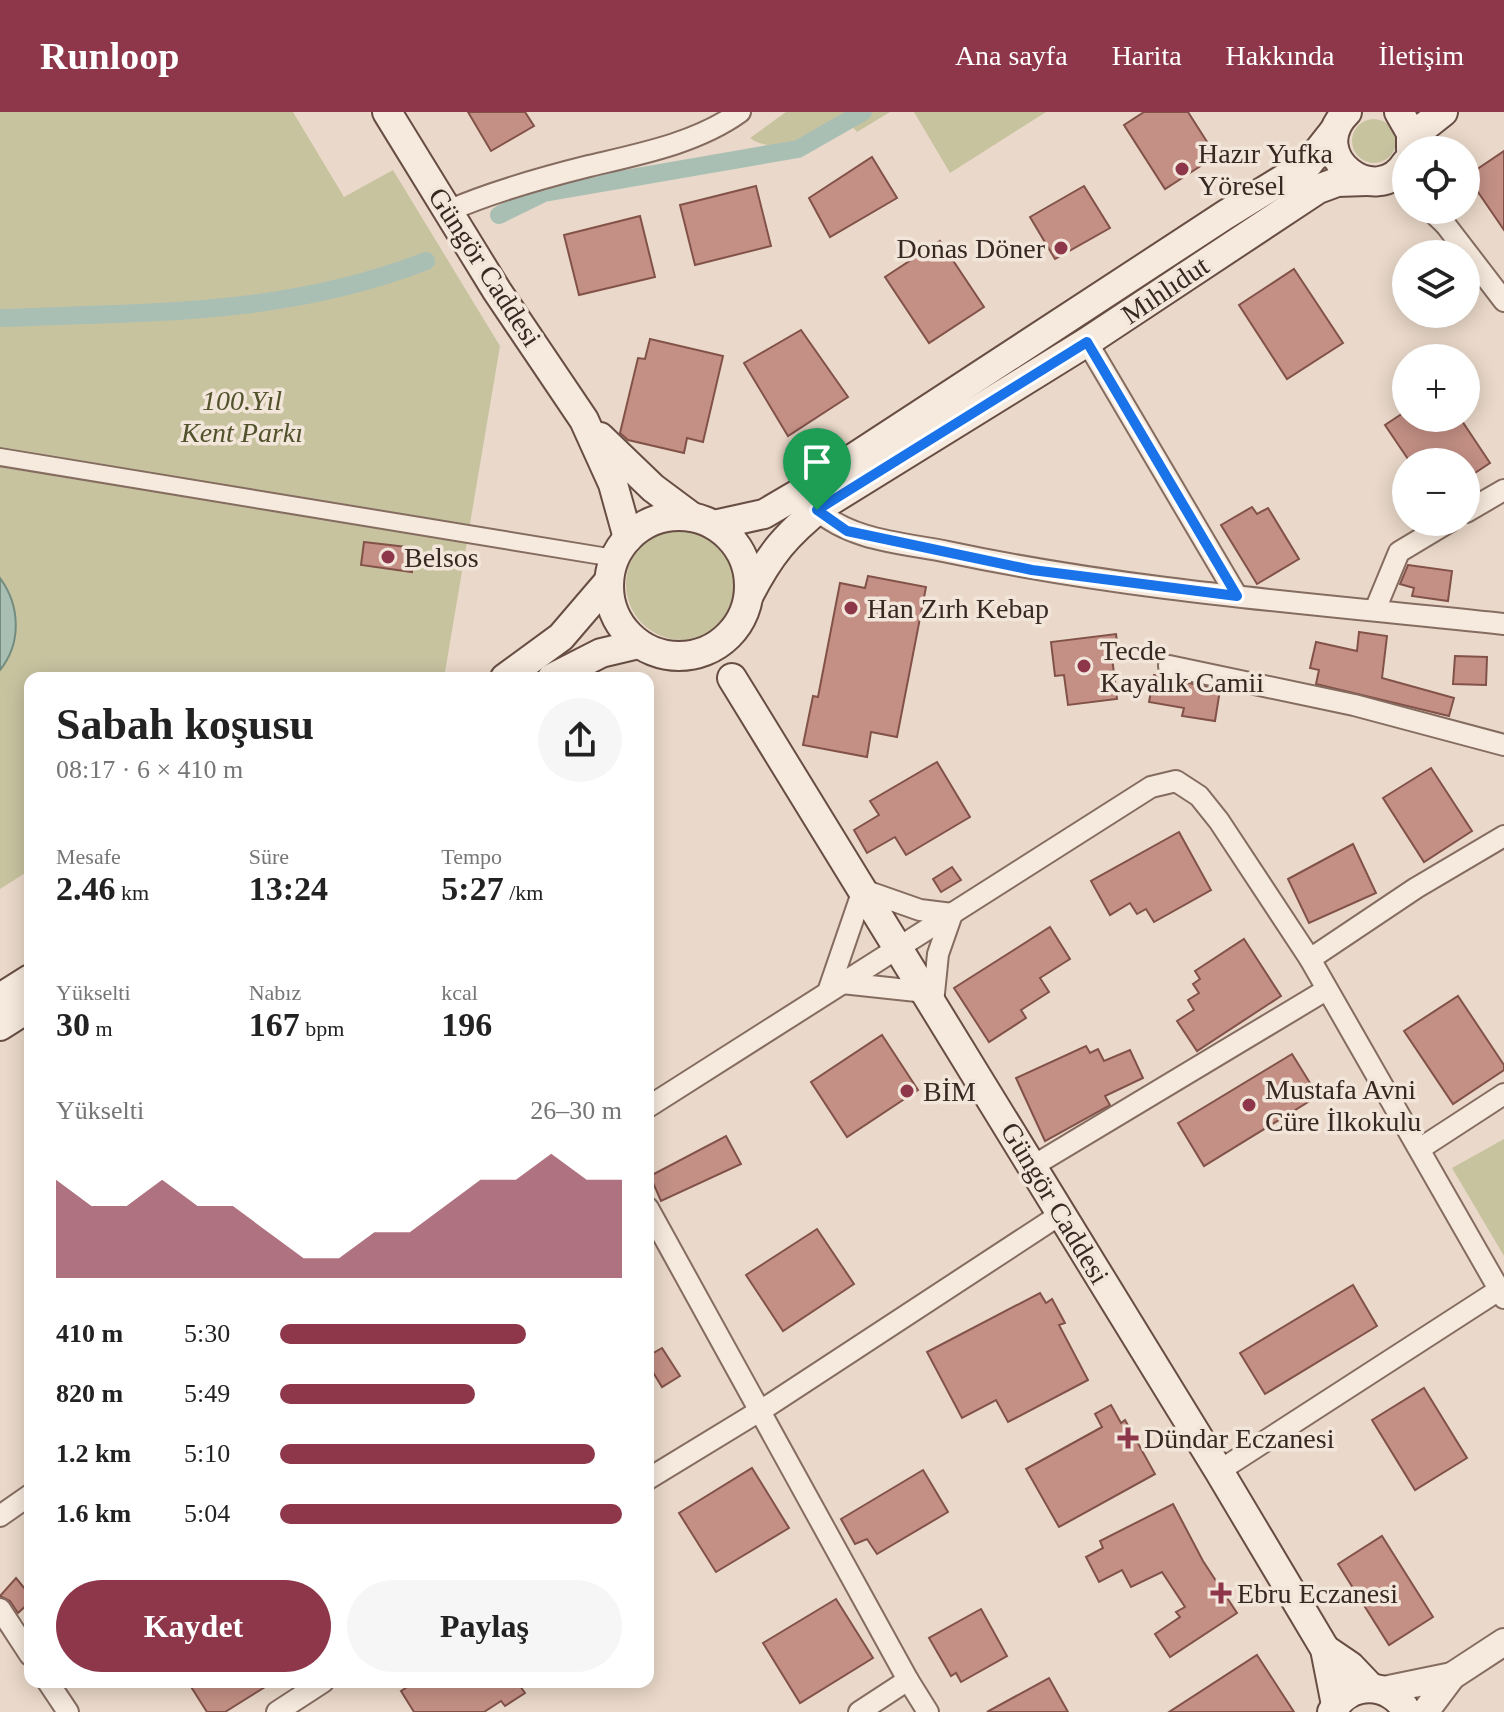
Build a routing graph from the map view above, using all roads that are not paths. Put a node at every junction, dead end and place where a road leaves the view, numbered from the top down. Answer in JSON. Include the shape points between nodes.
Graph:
{"nodes":[{"id":1,"x":387,"y":112,"type":"edge"},
{"id":2,"x":740,"y":112,"type":"edge"},
{"id":3,"x":1399,"y":112,"type":"edge"},
{"id":4,"x":1443,"y":112,"type":"edge"},
{"id":5,"x":1341,"y":118,"type":"edge"},
{"id":6,"x":1411,"y":136,"type":"edge"},
{"id":7,"x":1419,"y":136,"type":"edge"},
{"id":8,"x":1385,"y":184,"type":"edge"},
{"id":9,"x":448,"y":211,"type":"junction"},
{"id":10,"x":1444,"y":224,"type":"edge"},
{"id":11,"x":1504,"y":300,"type":"edge"},
{"id":12,"x":1087,"y":342,"type":"junction"},
{"id":13,"x":584,"y":420,"type":"junction"},
{"id":14,"x":0,"y":457,"type":"edge"},
{"id":15,"x":1504,"y":490,"type":"edge"},
{"id":16,"x":1480,"y":504,"type":"edge"},
{"id":17,"x":817,"y":510,"type":"junction"},
{"id":18,"x":703,"y":521,"type":"junction"},
{"id":19,"x":1426,"y":536,"type":"edge"},
{"id":20,"x":617,"y":559,"type":"junction"},
{"id":21,"x":749,"y":595,"type":"junction"},
{"id":22,"x":1237,"y":596,"type":"junction"},
{"id":23,"x":1375,"y":610,"type":"junction"},
{"id":24,"x":737,"y":624,"type":"junction"},
{"id":25,"x":1504,"y":624,"type":"edge"},
{"id":26,"x":639,"y":644,"type":"junction"},
{"id":27,"x":684,"y":656,"type":"junction"},
{"id":28,"x":1169,"y":666,"type":"dead end"},
{"id":29,"x":513,"y":672,"type":"edge"},
{"id":30,"x":564,"y":672,"type":"edge"},
{"id":31,"x":732,"y":678,"type":"junction"},
{"id":32,"x":1504,"y":745,"type":"edge"},
{"id":33,"x":1504,"y":836,"type":"edge"},
{"id":34,"x":863,"y":890,"type":"junction"},
{"id":35,"x":952,"y":914,"type":"junction"},
{"id":36,"x":898,"y":947,"type":"junction"},
{"id":37,"x":1310,"y":959,"type":"junction"},
{"id":38,"x":24,"y":983,"type":"edge"},
{"id":39,"x":835,"y":987,"type":"junction"},
{"id":40,"x":1326,"y":990,"type":"junction"},
{"id":41,"x":0,"y":998,"type":"edge"},
{"id":42,"x":930,"y":998,"type":"junction"},
{"id":43,"x":24,"y":1011,"type":"edge"},
{"id":44,"x":0,"y":1026,"type":"edge"},
{"id":45,"x":1504,"y":1094,"type":"edge"},
{"id":46,"x":654,"y":1103,"type":"edge"},
{"id":47,"x":1421,"y":1148,"type":"junction"},
{"id":48,"x":1033,"y":1166,"type":"junction"},
{"id":49,"x":1061,"y":1214,"type":"junction"},
{"id":50,"x":654,"y":1219,"type":"edge"},
{"id":51,"x":1502,"y":1294,"type":"edge"},
{"id":52,"x":761,"y":1411,"type":"junction"},
{"id":53,"x":1219,"y":1471,"type":"junction"},
{"id":54,"x":654,"y":1475,"type":"edge"},
{"id":55,"x":24,"y":1499,"type":"edge"},
{"id":56,"x":0,"y":1516,"type":"edge"},
{"id":57,"x":0,"y":1609,"type":"edge"},
{"id":58,"x":1504,"y":1642,"type":"edge"},
{"id":59,"x":24,"y":1646,"type":"edge"},
{"id":60,"x":1325,"y":1649,"type":"junction"},
{"id":61,"x":1452,"y":1676,"type":"junction"},
{"id":62,"x":908,"y":1680,"type":"junction"},
{"id":63,"x":52,"y":1688,"type":"edge"},
{"id":64,"x":314,"y":1688,"type":"edge"},
{"id":65,"x":1377,"y":1688,"type":"junction"},
{"id":66,"x":1334,"y":1708,"type":"edge"},
{"id":67,"x":68,"y":1712,"type":"edge"},
{"id":68,"x":277,"y":1712,"type":"edge"},
{"id":69,"x":859,"y":1712,"type":"edge"},
{"id":70,"x":928,"y":1712,"type":"edge"},
{"id":71,"x":1407,"y":1712,"type":"edge"},
{"id":72,"x":1425,"y":1712,"type":"edge"}],
"edges":[{"from":1,"to":9,"type":"main road","name":"Güngör Caddesi"},
{"from":2,"to":9,"type":"street","via":[[723,124],[652,151],[485,195]]},
{"from":3,"to":6,"type":"main road"},
{"from":4,"to":7,"type":"main road"},
{"from":5,"to":8,"type":"main road","via":[[1333,144],[1344,169]]},
{"from":5,"to":18,"type":"main road","name":"Mıhlıdut","via":[[1308,164],[803,491],[764,514]]},
{"from":8,"to":12,"type":"main road","name":"Mıhlıdut","via":[[1337,182],[1318,189]]},
{"from":9,"to":13,"type":"main road","name":"Güngör Caddesi"},
{"from":10,"to":11,"type":"street"},
{"from":12,"to":17,"type":"main road","name":"Mıhlıdut"},
{"from":12,"to":22,"type":"street"},
{"from":13,"to":18,"type":"main road","via":[[653,488]]},
{"from":13,"to":20,"type":"main road","via":[[613,484]]},
{"from":14,"to":20,"type":"street"},
{"from":15,"to":16,"type":"street"},
{"from":17,"to":21,"type":"main road","name":"Mıhlıdut","via":[[770,556]]},
{"from":17,"to":22,"type":"street","via":[[847,531],[1032,570]]},
{"from":18,"to":20,"type":"main road","via":[[658,519]]},
{"from":18,"to":21,"type":"main road","via":[[732,540],[744,560]]},
{"from":19,"to":23,"type":"street","via":[[1399,552]]},
{"from":20,"to":26,"type":"main road","via":[[611,605],[621,627]]},
{"from":20,"to":29,"type":"main road","via":[[561,637]]},
{"from":21,"to":24,"type":"main road"},
{"from":22,"to":23,"type":"street"},
{"from":23,"to":25,"type":"street"},
{"from":24,"to":27,"type":"main road","via":[[707,650]]},
{"from":24,"to":31,"type":"main road"},
{"from":26,"to":27,"type":"main road","via":[[660,654]]},
{"from":26,"to":30,"type":"main road","via":[[601,653]]},
{"from":27,"to":31,"type":"main road"},
{"from":28,"to":32,"type":"street","via":[[1354,705]]},
{"from":31,"to":34,"type":"main road","name":"Güngör Caddesi"},
{"from":33,"to":37,"type":"street"},
{"from":34,"to":35,"type":"street","via":[[910,908]]},
{"from":34,"to":36,"type":"main road","name":"Güngör Caddesi"},
{"from":34,"to":39,"type":"street"},
{"from":35,"to":36,"type":"street"},
{"from":35,"to":37,"type":"street","via":[[1151,787],[1176,781],[1199,796],[1219,821]]},
{"from":35,"to":42,"type":"street"},
{"from":36,"to":39,"type":"street"},
{"from":36,"to":42,"type":"main road","name":"Güngör Caddesi"},
{"from":37,"to":40,"type":"street"},
{"from":38,"to":41,"type":"main road"},
{"from":39,"to":42,"type":"street"},
{"from":39,"to":46,"type":"street"},
{"from":40,"to":47,"type":"street"},
{"from":40,"to":48,"type":"street"},
{"from":42,"to":48,"type":"main road","name":"Güngör Caddesi"},
{"from":43,"to":44,"type":"main road"},
{"from":45,"to":47,"type":"street"},
{"from":47,"to":51,"type":"street"},
{"from":48,"to":49,"type":"main road","name":"Güngör Caddesi"},
{"from":49,"to":52,"type":"street"},
{"from":49,"to":53,"type":"main road","name":"Güngör Caddesi"},
{"from":50,"to":52,"type":"street"},
{"from":51,"to":53,"type":"street"},
{"from":52,"to":54,"type":"street"},
{"from":52,"to":62,"type":"street"},
{"from":53,"to":60,"type":"main road","name":"Güngör Caddesi"},
{"from":55,"to":56,"type":"street"},
{"from":57,"to":59,"type":"street"},
{"from":58,"to":61,"type":"street"},
{"from":60,"to":65,"type":"main road"},
{"from":60,"to":66,"type":"main road"},
{"from":61,"to":65,"type":"street"},
{"from":61,"to":72,"type":"street"},
{"from":62,"to":69,"type":"street"},
{"from":62,"to":70,"type":"street"},
{"from":63,"to":67,"type":"street"},
{"from":64,"to":68,"type":"street"},
{"from":65,"to":66,"type":"main road","via":[[1345,1695]]},
{"from":65,"to":71,"type":"main road","via":[[1396,1697]]}]}
